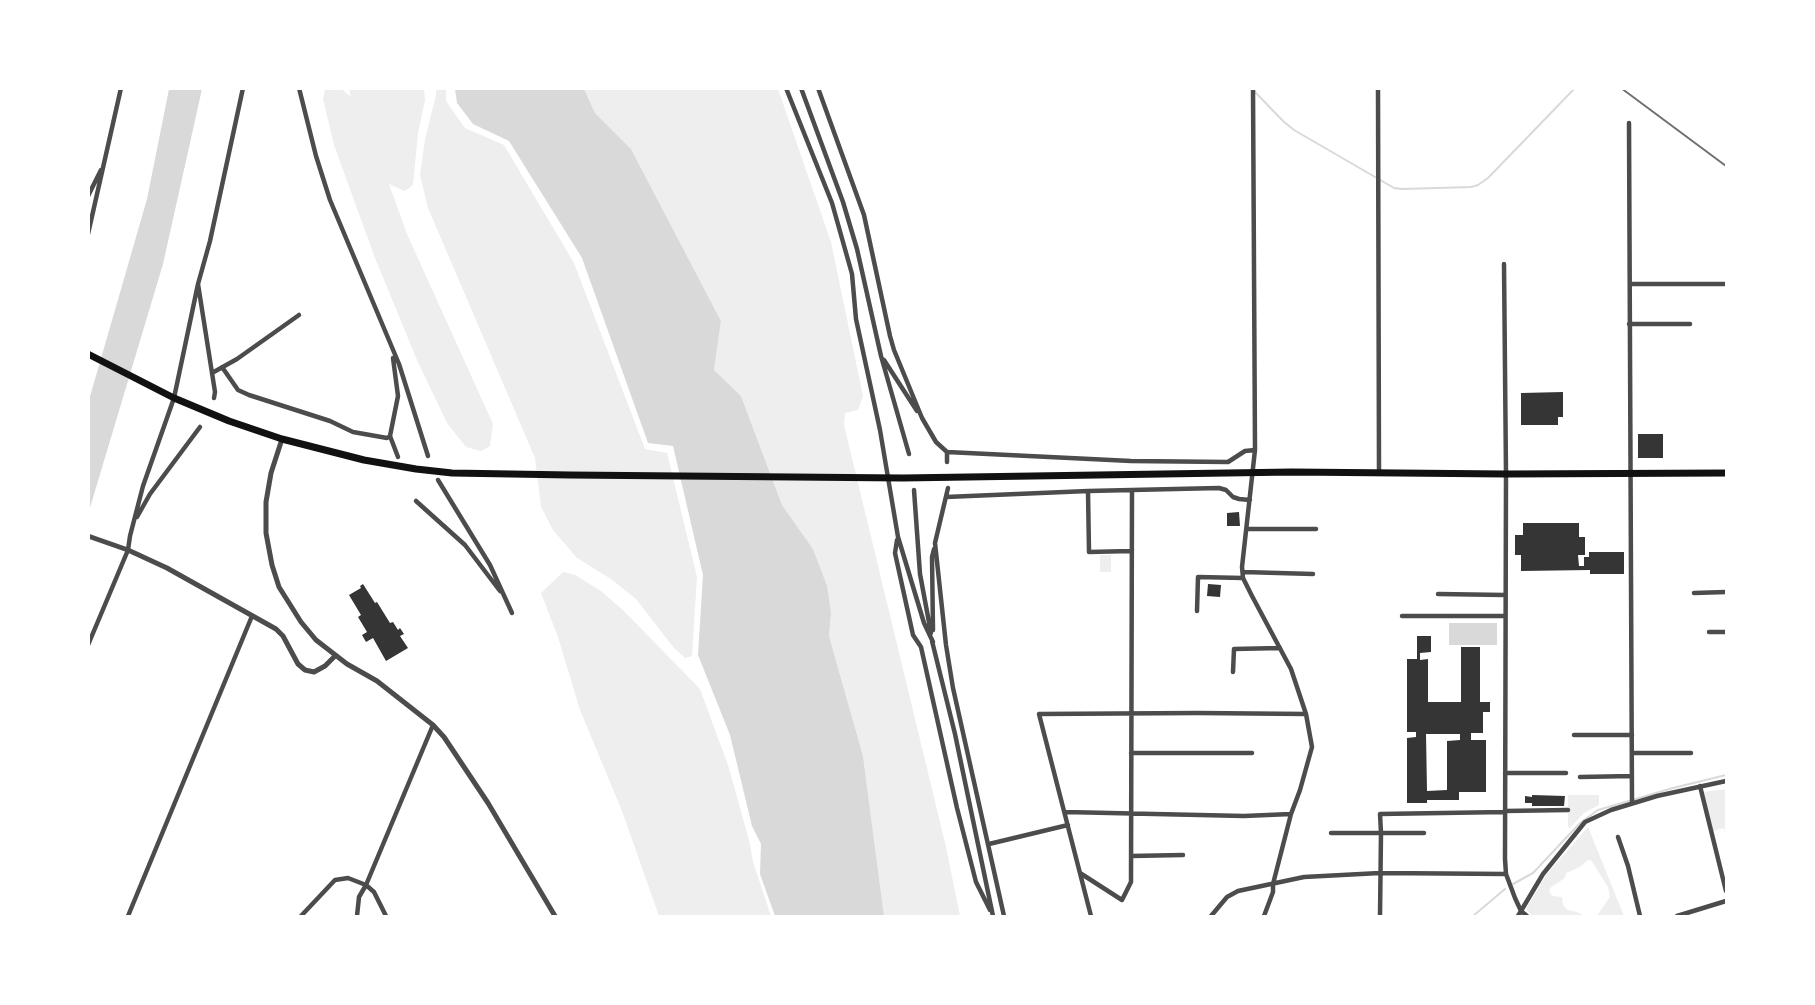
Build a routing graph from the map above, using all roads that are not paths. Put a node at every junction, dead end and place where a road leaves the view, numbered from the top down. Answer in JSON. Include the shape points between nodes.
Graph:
{"nodes":[{"id":1,"x":121,"y":88,"type":"edge"},
{"id":2,"x":243,"y":88,"type":"edge"},
{"id":3,"x":299,"y":88,"type":"edge"},
{"id":4,"x":786,"y":88,"type":"edge"},
{"id":5,"x":801,"y":88,"type":"edge"},
{"id":6,"x":818,"y":88,"type":"edge"},
{"id":7,"x":1253,"y":88,"type":"edge"},
{"id":8,"x":1378,"y":88,"type":"edge"},
{"id":9,"x":1629,"y":123,"type":"dead end"},
{"id":10,"x":105,"y":163,"type":"junction"},
{"id":11,"x":88,"y":196,"type":"edge"},
{"id":12,"x":88,"y":234,"type":"edge"},
{"id":13,"x":1504,"y":264,"type":"dead end"},
{"id":14,"x":198,"y":284,"type":"junction"},
{"id":15,"x":1630,"y":284,"type":"junction"},
{"id":16,"x":1726,"y":284,"type":"edge"},
{"id":17,"x":299,"y":315,"type":"dead end"},
{"id":18,"x":1629,"y":324,"type":"junction"},
{"id":19,"x":1690,"y":324,"type":"dead end"},
{"id":20,"x":385,"y":332,"type":"junction"},
{"id":21,"x":88,"y":354,"type":"edge"},
{"id":22,"x":881,"y":356,"type":"junction"},
{"id":23,"x":222,"y":367,"type":"junction"},
{"id":24,"x":212,"y":373,"type":"junction"},
{"id":25,"x":174,"y":398,"type":"junction"},
{"id":26,"x":214,"y":398,"type":"dead end"},
{"id":27,"x":922,"y":418,"type":"junction"},
{"id":28,"x":200,"y":428,"type":"dead end"},
{"id":29,"x":390,"y":436,"type":"junction"},
{"id":30,"x":282,"y":439,"type":"junction"},
{"id":31,"x":1255,"y":450,"type":"junction"},
{"id":32,"x":947,"y":452,"type":"junction"},
{"id":33,"x":909,"y":454,"type":"dead end"},
{"id":34,"x":428,"y":456,"type":"dead end"},
{"id":35,"x":398,"y":458,"type":"dead end"},
{"id":36,"x":947,"y":462,"type":"dead end"},
{"id":37,"x":1253,"y":473,"type":"junction"},
{"id":38,"x":1379,"y":473,"type":"junction"},
{"id":39,"x":1630,"y":473,"type":"junction"},
{"id":40,"x":1726,"y":473,"type":"edge"},
{"id":41,"x":1506,"y":474,"type":"junction"},
{"id":42,"x":438,"y":480,"type":"dead end"},
{"id":43,"x":948,"y":488,"type":"dead end"},
{"id":44,"x":914,"y":490,"type":"dead end"},
{"id":45,"x":1132,"y":490,"type":"junction"},
{"id":46,"x":1088,"y":491,"type":"junction"},
{"id":47,"x":946,"y":497,"type":"junction"},
{"id":48,"x":1250,"y":500,"type":"junction"},
{"id":49,"x":416,"y":501,"type":"dead end"},
{"id":50,"x":133,"y":525,"type":"junction"},
{"id":51,"x":1247,"y":529,"type":"junction"},
{"id":52,"x":1316,"y":529,"type":"dead end"},
{"id":53,"x":88,"y":536,"type":"edge"},
{"id":54,"x":897,"y":537,"type":"junction"},
{"id":55,"x":935,"y":543,"type":"junction"},
{"id":56,"x":125,"y":549,"type":"junction"},
{"id":57,"x":1131,"y":551,"type":"junction"},
{"id":58,"x":1313,"y":574,"type":"dead end"},
{"id":59,"x":1243,"y":575,"type":"junction"},
{"id":60,"x":1726,"y":592,"type":"edge"},
{"id":61,"x":1694,"y":593,"type":"dead end"},
{"id":62,"x":1438,"y":594,"type":"dead end"},
{"id":63,"x":1505,"y":595,"type":"junction"},
{"id":64,"x":1197,"y":611,"type":"dead end"},
{"id":65,"x":252,"y":616,"type":"junction"},
{"id":66,"x":1402,"y":616,"type":"dead end"},
{"id":67,"x":1505,"y":616,"type":"junction"},
{"id":68,"x":1709,"y":632,"type":"dead end"},
{"id":69,"x":1726,"y":632,"type":"edge"},
{"id":70,"x":933,"y":642,"type":"junction"},
{"id":71,"x":88,"y":645,"type":"edge"},
{"id":72,"x":1280,"y":648,"type":"junction"},
{"id":73,"x":335,"y":656,"type":"junction"},
{"id":74,"x":1233,"y":672,"type":"dead end"},
{"id":75,"x":1132,"y":714,"type":"junction"},
{"id":76,"x":1306,"y":714,"type":"junction"},
{"id":77,"x":433,"y":725,"type":"junction"},
{"id":78,"x":1574,"y":735,"type":"dead end"},
{"id":79,"x":1632,"y":735,"type":"junction"},
{"id":80,"x":1131,"y":753,"type":"junction"},
{"id":81,"x":1252,"y":753,"type":"dead end"},
{"id":82,"x":1632,"y":753,"type":"junction"},
{"id":83,"x":1692,"y":753,"type":"dead end"},
{"id":84,"x":1505,"y":773,"type":"junction"},
{"id":85,"x":1566,"y":773,"type":"dead end"},
{"id":86,"x":1632,"y":776,"type":"junction"},
{"id":87,"x":1580,"y":777,"type":"dead end"},
{"id":88,"x":1726,"y":781,"type":"edge"},
{"id":89,"x":1700,"y":786,"type":"junction"},
{"id":90,"x":1632,"y":803,"type":"junction"},
{"id":91,"x":1568,"y":810,"type":"dead end"},
{"id":92,"x":1505,"y":811,"type":"junction"},
{"id":93,"x":1065,"y":812,"type":"junction"},
{"id":94,"x":1131,"y":814,"type":"junction"},
{"id":95,"x":1291,"y":814,"type":"junction"},
{"id":96,"x":1068,"y":825,"type":"junction"},
{"id":97,"x":1331,"y":832,"type":"dead end"},
{"id":98,"x":1381,"y":833,"type":"junction"},
{"id":99,"x":1424,"y":833,"type":"dead end"},
{"id":100,"x":1618,"y":837,"type":"dead end"},
{"id":101,"x":989,"y":844,"type":"junction"},
{"id":102,"x":1183,"y":855,"type":"dead end"},
{"id":103,"x":1131,"y":856,"type":"junction"},
{"id":104,"x":1080,"y":873,"type":"junction"},
{"id":105,"x":1380,"y":873,"type":"junction"},
{"id":106,"x":1506,"y":874,"type":"junction"},
{"id":107,"x":1273,"y":884,"type":"junction"},
{"id":108,"x":366,"y":885,"type":"junction"},
{"id":109,"x":1726,"y":891,"type":"edge"},
{"id":110,"x":1726,"y":901,"type":"edge"},
{"id":111,"x":1520,"y":914,"type":"edge"},
{"id":112,"x":1690,"y":914,"type":"edge"},
{"id":113,"x":128,"y":916,"type":"edge"},
{"id":114,"x":301,"y":916,"type":"edge"},
{"id":115,"x":357,"y":916,"type":"edge"},
{"id":116,"x":386,"y":916,"type":"edge"},
{"id":117,"x":555,"y":916,"type":"edge"},
{"id":118,"x":993,"y":916,"type":"edge"},
{"id":119,"x":1004,"y":916,"type":"edge"},
{"id":120,"x":1091,"y":916,"type":"edge"},
{"id":121,"x":1211,"y":916,"type":"edge"},
{"id":122,"x":1263,"y":916,"type":"edge"},
{"id":123,"x":1380,"y":916,"type":"edge"},
{"id":124,"x":1527,"y":916,"type":"edge"},
{"id":125,"x":1640,"y":916,"type":"edge"},
{"id":126,"x":1677,"y":916,"type":"edge"}],
"edges":[{"from":1,"to":10,"type":"street"},
{"from":2,"to":14,"type":"street"},
{"from":3,"to":20,"type":"street","via":[[330,200]]},
{"from":4,"to":54,"type":"street","via":[[832,203],[852,274],[856,319],[880,430]]},
{"from":5,"to":22,"type":"street","via":[[843,202]]},
{"from":6,"to":27,"type":"street","via":[[864,215],[890,336]]},
{"from":7,"to":31,"type":"street"},
{"from":8,"to":38,"type":"street"},
{"from":9,"to":15,"type":"street"},
{"from":10,"to":11,"type":"street"},
{"from":10,"to":12,"type":"street"},
{"from":13,"to":41,"type":"street"},
{"from":14,"to":24,"type":"street"},
{"from":14,"to":25,"type":"street"},
{"from":15,"to":16,"type":"street"},
{"from":15,"to":18,"type":"street"},
{"from":17,"to":23,"type":"street"},
{"from":18,"to":19,"type":"street"},
{"from":18,"to":39,"type":"street"},
{"from":20,"to":29,"type":"street","via":[[395,362],[398,396]]},
{"from":20,"to":34,"type":"street"},
{"from":21,"to":25,"type":"main road"},
{"from":22,"to":27,"type":"street"},
{"from":22,"to":33,"type":"street"},
{"from":23,"to":24,"type":"street"},
{"from":23,"to":29,"type":"street","via":[[238,390],[249,395],[353,432]]},
{"from":24,"to":26,"type":"street"},
{"from":25,"to":30,"type":"main road"},
{"from":25,"to":50,"type":"street"},
{"from":27,"to":32,"type":"street"},
{"from":28,"to":50,"type":"street","via":[[150,494]]},
{"from":29,"to":35,"type":"street"},
{"from":30,"to":37,"type":"main road","via":[[364,460],[452,473],[903,477]]},
{"from":30,"to":73,"type":"street","via":[[266,502],[272,565],[279,587],[301,622]]},
{"from":31,"to":32,"type":"street","via":[[1245,451],[1228,462]]},
{"from":31,"to":37,"type":"street"},
{"from":32,"to":36,"type":"street"},
{"from":37,"to":38,"type":"main road"},
{"from":37,"to":48,"type":"street"},
{"from":38,"to":41,"type":"main road"},
{"from":39,"to":40,"type":"main road"},
{"from":39,"to":41,"type":"main road"},
{"from":39,"to":79,"type":"street"},
{"from":41,"to":63,"type":"street"},
{"from":42,"to":49,"type":"street","via":[[490,565],[512,613],[465,545]]},
{"from":43,"to":47,"type":"street"},
{"from":44,"to":70,"type":"street","via":[[920,574]]},
{"from":45,"to":46,"type":"street"},
{"from":45,"to":48,"type":"street","via":[[1219,488],[1233,497]]},
{"from":45,"to":57,"type":"street"},
{"from":46,"to":47,"type":"street"},
{"from":46,"to":57,"type":"street","via":[[1089,552]]},
{"from":47,"to":55,"type":"street"},
{"from":48,"to":51,"type":"street"},
{"from":50,"to":56,"type":"street"},
{"from":51,"to":52,"type":"street"},
{"from":51,"to":59,"type":"street"},
{"from":53,"to":56,"type":"street"},
{"from":54,"to":70,"type":"street"},
{"from":54,"to":118,"type":"street","via":[[895,553],[913,635],[921,647],[976,882]]},
{"from":55,"to":70,"type":"street"},
{"from":55,"to":101,"type":"street","via":[[953,688]]},
{"from":56,"to":65,"type":"street"},
{"from":56,"to":71,"type":"street"},
{"from":57,"to":75,"type":"street"},
{"from":58,"to":59,"type":"street"},
{"from":59,"to":64,"type":"street","via":[[1198,577]]},
{"from":59,"to":72,"type":"street"},
{"from":60,"to":61,"type":"street"},
{"from":62,"to":63,"type":"street"},
{"from":63,"to":67,"type":"street"},
{"from":65,"to":73,"type":"street","via":[[283,636],[293,657],[305,670],[314,672]]},
{"from":65,"to":113,"type":"street"},
{"from":66,"to":67,"type":"street"},
{"from":67,"to":84,"type":"street"},
{"from":68,"to":69,"type":"street"},
{"from":70,"to":118,"type":"street"},
{"from":72,"to":74,"type":"street","via":[[1234,649]]},
{"from":72,"to":76,"type":"street"},
{"from":73,"to":77,"type":"street","via":[[377,681]]},
{"from":75,"to":76,"type":"street"},
{"from":75,"to":80,"type":"street"},
{"from":75,"to":93,"type":"street","via":[[1039,714]]},
{"from":76,"to":95,"type":"street","via":[[1312,747]]},
{"from":77,"to":108,"type":"street"},
{"from":77,"to":117,"type":"street","via":[[488,802]]},
{"from":78,"to":79,"type":"street"},
{"from":79,"to":82,"type":"street"},
{"from":80,"to":81,"type":"street"},
{"from":80,"to":94,"type":"street"},
{"from":82,"to":83,"type":"street"},
{"from":82,"to":86,"type":"street"},
{"from":84,"to":85,"type":"street"},
{"from":84,"to":92,"type":"street"},
{"from":86,"to":87,"type":"street"},
{"from":86,"to":90,"type":"street"},
{"from":88,"to":89,"type":"street"},
{"from":89,"to":90,"type":"street"},
{"from":89,"to":109,"type":"street"},
{"from":90,"to":111,"type":"street","via":[[1585,822],[1543,874]]},
{"from":91,"to":92,"type":"street"},
{"from":92,"to":98,"type":"street","via":[[1380,814]]},
{"from":92,"to":106,"type":"street"},
{"from":93,"to":94,"type":"street"},
{"from":93,"to":96,"type":"street"},
{"from":94,"to":95,"type":"street"},
{"from":94,"to":103,"type":"street"},
{"from":95,"to":107,"type":"street"},
{"from":96,"to":101,"type":"street"},
{"from":96,"to":104,"type":"street"},
{"from":97,"to":98,"type":"street"},
{"from":98,"to":99,"type":"street"},
{"from":98,"to":105,"type":"street"},
{"from":100,"to":125,"type":"street"},
{"from":101,"to":119,"type":"street"},
{"from":102,"to":103,"type":"street"},
{"from":103,"to":104,"type":"street","via":[[1131,882],[1122,900]]},
{"from":104,"to":120,"type":"street"},
{"from":105,"to":106,"type":"street"},
{"from":105,"to":107,"type":"street","via":[[1313,876]]},
{"from":105,"to":123,"type":"street"},
{"from":106,"to":111,"type":"street"},
{"from":107,"to":121,"type":"street","via":[[1238,891],[1227,897]]},
{"from":107,"to":122,"type":"street"},
{"from":108,"to":114,"type":"street","via":[[348,878],[335,880]]},
{"from":108,"to":115,"type":"street","via":[[359,897]]},
{"from":108,"to":116,"type":"street"},
{"from":110,"to":112,"type":"street"},
{"from":111,"to":124,"type":"street"},
{"from":112,"to":126,"type":"street"}]}
